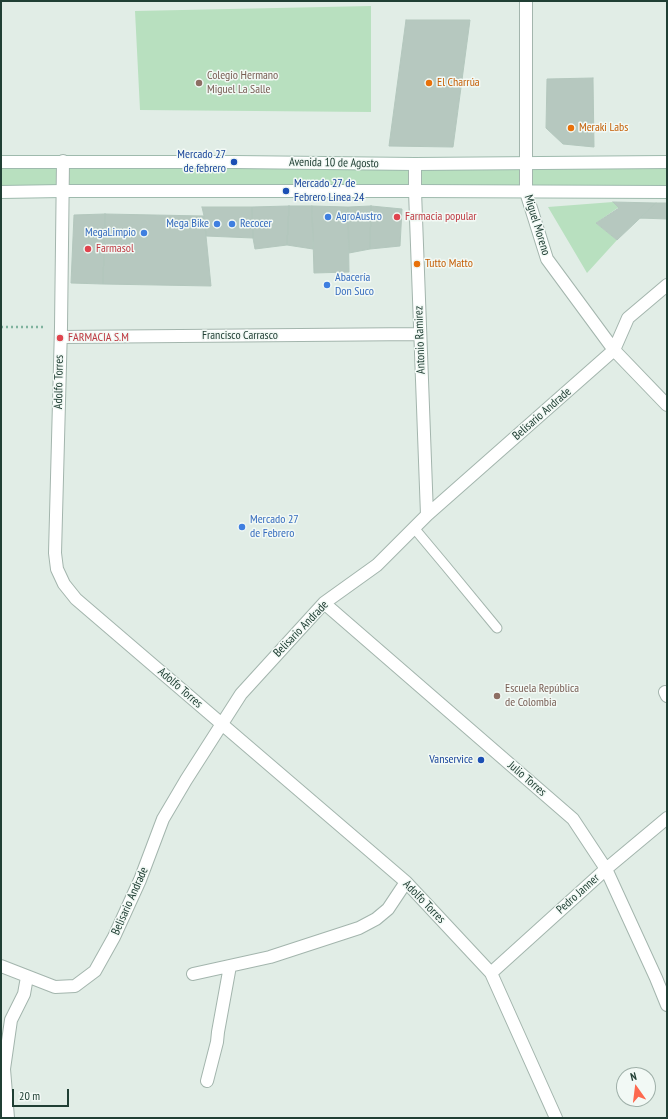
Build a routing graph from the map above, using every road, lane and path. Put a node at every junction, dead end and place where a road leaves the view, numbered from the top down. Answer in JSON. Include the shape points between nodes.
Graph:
{"nodes":[{"id":1,"x":526,"y":1,"type":"edge"},
{"id":2,"x":63,"y":161,"type":"junction"},
{"id":3,"x":1,"y":162,"type":"edge"},
{"id":4,"x":667,"y":162,"type":"edge"},
{"id":5,"x":526,"y":163,"type":"junction"},
{"id":6,"x":415,"y":164,"type":"junction"},
{"id":7,"x":62,"y":191,"type":"junction"},
{"id":8,"x":415,"y":191,"type":"junction"},
{"id":9,"x":1,"y":192,"type":"edge"},
{"id":10,"x":526,"y":192,"type":"junction"},
{"id":11,"x":667,"y":192,"type":"edge"},
{"id":12,"x":667,"y":285,"type":"edge"},
{"id":13,"x":1,"y":327,"type":"edge"},
{"id":14,"x":61,"y":332,"type":"junction"},
{"id":15,"x":420,"y":334,"type":"junction"},
{"id":16,"x":614,"y":350,"type":"junction"},
{"id":17,"x":667,"y":405,"type":"edge"},
{"id":18,"x":427,"y":516,"type":"junction"},
{"id":19,"x":414,"y":528,"type":"junction"},
{"id":20,"x":324,"y":603,"type":"junction"},
{"id":21,"x":497,"y":628,"type":"dead end"},
{"id":22,"x":222,"y":724,"type":"junction"},
{"id":23,"x":667,"y":818,"type":"edge"},
{"id":24,"x":606,"y":868,"type":"junction"},
{"id":25,"x":406,"y":882,"type":"junction"},
{"id":26,"x":1,"y":966,"type":"edge"},
{"id":27,"x":230,"y":966,"type":"junction"},
{"id":28,"x":491,"y":973,"type":"junction"},
{"id":29,"x":193,"y":974,"type":"dead end"},
{"id":30,"x":27,"y":977,"type":"junction"},
{"id":31,"x":662,"y":977,"type":"edge"},
{"id":32,"x":667,"y":1005,"type":"edge"},
{"id":33,"x":207,"y":1081,"type":"dead end"},
{"id":34,"x":8,"y":1118,"type":"edge"},
{"id":35,"x":556,"y":1118,"type":"edge"}],
"edges":[{"from":1,"to":5,"type":"street","name":"Miguel Moreno"},
{"from":2,"to":3,"type":"street","name":"Avenida 10 de Agosto"},
{"from":2,"to":6,"type":"street","name":"Avenida 10 de Agosto"},
{"from":2,"to":7,"type":"street","name":"Adolfo Torres"},
{"from":4,"to":5,"type":"street","name":"Avenida 10 de Agosto"},
{"from":5,"to":6,"type":"street","name":"Avenida 10 de Agosto"},
{"from":5,"to":10,"type":"street","name":"Miguel Moreno"},
{"from":6,"to":8,"type":"street","name":"Antonio Ramirez"},
{"from":7,"to":8,"type":"street"},
{"from":7,"to":9,"type":"street"},
{"from":7,"to":14,"type":"street","name":"Adolfo Torres"},
{"from":8,"to":10,"type":"street"},
{"from":8,"to":15,"type":"street","name":"Antonio Ramirez"},
{"from":10,"to":11,"type":"street"},
{"from":10,"to":16,"type":"street","name":"Miguel Moreno","via":[[547,259]]},
{"from":12,"to":16,"type":"street","name":"Belisario Andrade","via":[[628,318]]},
{"from":13,"to":14,"type":"path"},
{"from":14,"to":15,"type":"street","name":"Francisco Carrasco"},
{"from":14,"to":22,"type":"street","name":"Adolfo Torres","via":[[55,553],[57,569],[64,584],[76,599]]},
{"from":15,"to":18,"type":"street","name":"Antonio Ramirez"},
{"from":16,"to":17,"type":"street","name":"Miguel Moreno"},
{"from":16,"to":18,"type":"street","name":"Belisario Andrade"},
{"from":18,"to":19,"type":"street","name":"Belisario Andrade"},
{"from":19,"to":20,"type":"street","name":"Belisario Andrade","via":[[377,565]]},
{"from":19,"to":21,"type":"lane"},
{"from":20,"to":22,"type":"street","name":"Belisario Andrade","via":[[241,694]]},
{"from":20,"to":24,"type":"street","name":"Julio Torres","via":[[573,819]]},
{"from":22,"to":25,"type":"street","name":"Adolfo Torres"},
{"from":22,"to":30,"type":"street","name":"Belisario Andrade","via":[[163,819],[140,880],[95,971],[75,986],[55,988]]},
{"from":23,"to":24,"type":"street","name":"Pedro Janner"},
{"from":24,"to":28,"type":"street","name":"Pedro Janner"},
{"from":24,"to":31,"type":"street","name":"Julio Torres"},
{"from":25,"to":27,"type":"street","via":[[388,910],[359,928],[270,957]]},
{"from":25,"to":28,"type":"street","name":"Adolfo Torres"},
{"from":26,"to":30,"type":"street","name":"Belisario Andrade"},
{"from":27,"to":29,"type":"street"},
{"from":27,"to":33,"type":"street","via":[[217,1042]]},
{"from":28,"to":35,"type":"street","name":"Adolfo Torres"},
{"from":30,"to":34,"type":"street","via":[[24,994],[11,1020],[4,1070]]},
{"from":31,"to":32,"type":"street","name":"Julio Torres"}]}
